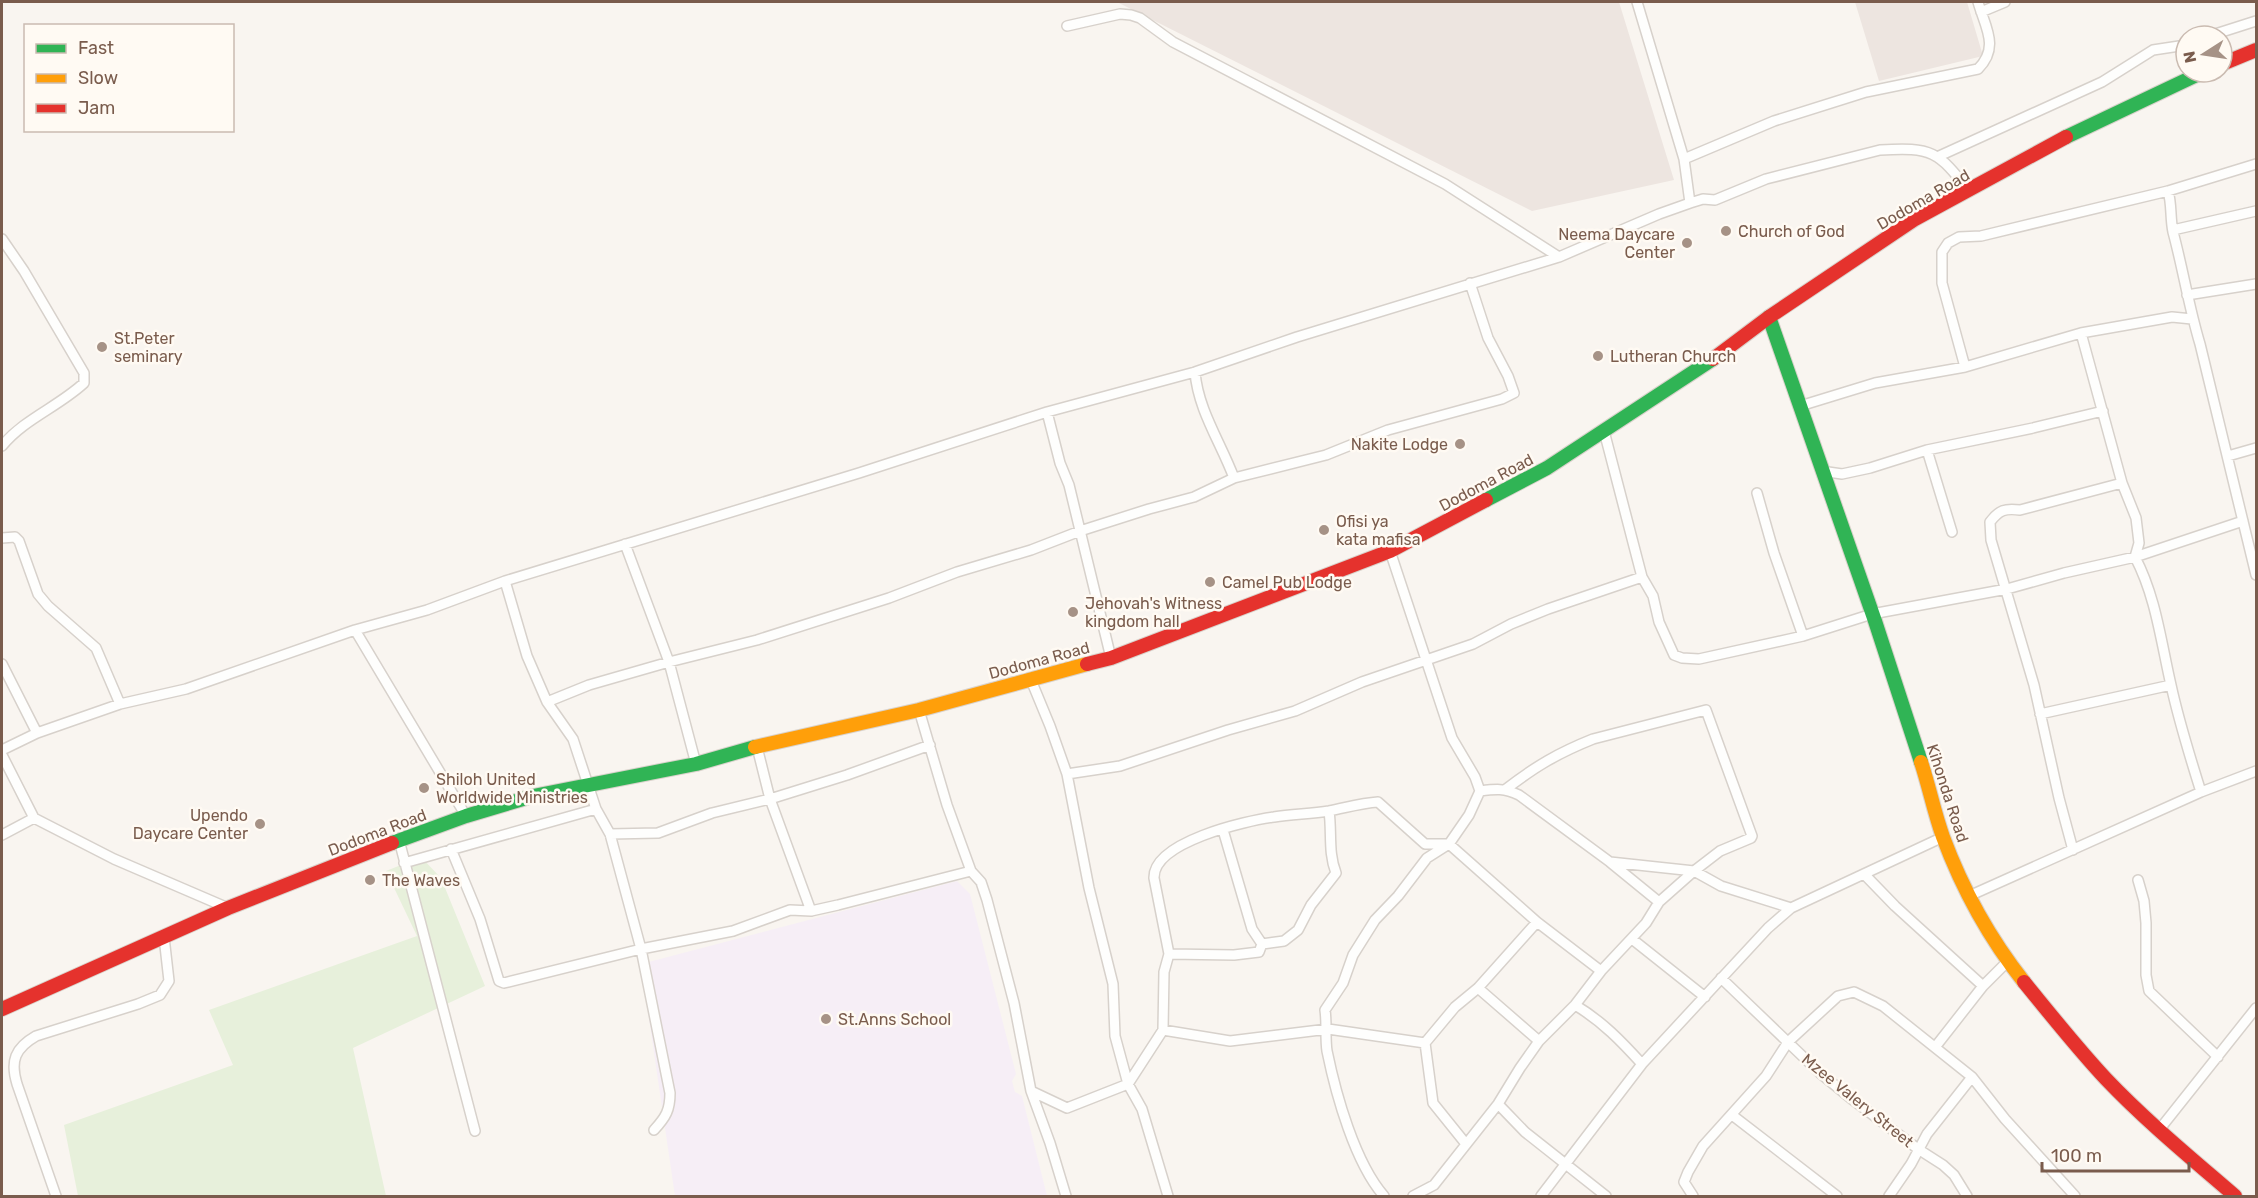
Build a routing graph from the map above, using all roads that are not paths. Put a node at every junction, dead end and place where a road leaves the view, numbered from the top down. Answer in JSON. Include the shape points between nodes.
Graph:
{"nodes":[{"id":1,"x":1637,"y":2,"type":"edge"},
{"id":2,"x":1978,"y":2,"type":"edge"},
{"id":3,"x":2005,"y":2,"type":"edge"},
{"id":4,"x":1981,"y":12,"type":"junction"},
{"id":5,"x":2256,"y":21,"type":"edge"},
{"id":6,"x":1067,"y":26,"type":"dead end"},
{"id":7,"x":2234,"y":28,"type":"edge"},
{"id":8,"x":2174,"y":47,"type":"edge"},
{"id":9,"x":2256,"y":50,"type":"edge"},
{"id":10,"x":2234,"y":59,"type":"edge"},
{"id":11,"x":2178,"y":84,"type":"edge"},
{"id":12,"x":1937,"y":157,"type":"junction"},
{"id":13,"x":1684,"y":159,"type":"junction"},
{"id":14,"x":2256,"y":164,"type":"edge"},
{"id":15,"x":1969,"y":191,"type":"junction"},
{"id":16,"x":2168,"y":191,"type":"junction"},
{"id":17,"x":1690,"y":203,"type":"junction"},
{"id":18,"x":2256,"y":211,"type":"edge"},
{"id":19,"x":2173,"y":230,"type":"junction"},
{"id":20,"x":2,"y":239,"type":"edge"},
{"id":21,"x":1559,"y":257,"type":"junction"},
{"id":22,"x":1470,"y":283,"type":"junction"},
{"id":23,"x":2256,"y":284,"type":"edge"},
{"id":24,"x":2187,"y":295,"type":"junction"},
{"id":25,"x":1769,"y":317,"type":"junction"},
{"id":26,"x":2192,"y":319,"type":"junction"},
{"id":27,"x":2081,"y":333,"type":"junction"},
{"id":28,"x":1965,"y":367,"type":"junction"},
{"id":29,"x":1195,"y":372,"type":"junction"},
{"id":30,"x":1800,"y":406,"type":"junction"},
{"id":31,"x":2103,"y":411,"type":"junction"},
{"id":32,"x":1047,"y":412,"type":"junction"},
{"id":33,"x":1604,"y":431,"type":"junction"},
{"id":34,"x":2,"y":446,"type":"edge"},
{"id":35,"x":2256,"y":448,"type":"edge"},
{"id":36,"x":1928,"y":450,"type":"junction"},
{"id":37,"x":2228,"y":456,"type":"junction"},
{"id":38,"x":1821,"y":471,"type":"junction"},
{"id":39,"x":1234,"y":478,"type":"junction"},
{"id":40,"x":2122,"y":483,"type":"junction"},
{"id":41,"x":1757,"y":494,"type":"dead end"},
{"id":42,"x":2243,"y":521,"type":"junction"},
{"id":43,"x":1080,"y":531,"type":"junction"},
{"id":44,"x":1952,"y":532,"type":"dead end"},
{"id":45,"x":2,"y":538,"type":"edge"},
{"id":46,"x":625,"y":544,"type":"junction"},
{"id":47,"x":1390,"y":551,"type":"junction"},
{"id":48,"x":2135,"y":557,"type":"junction"},
{"id":49,"x":2256,"y":575,"type":"edge"},
{"id":50,"x":1642,"y":577,"type":"junction"},
{"id":51,"x":505,"y":581,"type":"junction"},
{"id":52,"x":2007,"y":589,"type":"junction"},
{"id":53,"x":1872,"y":614,"type":"junction"},
{"id":54,"x":356,"y":630,"type":"junction"},
{"id":55,"x":1803,"y":636,"type":"junction"},
{"id":56,"x":1112,"y":658,"type":"junction"},
{"id":57,"x":1425,"y":659,"type":"junction"},
{"id":58,"x":669,"y":662,"type":"junction"},
{"id":59,"x":2,"y":664,"type":"edge"},
{"id":60,"x":1031,"y":680,"type":"junction"},
{"id":61,"x":2171,"y":685,"type":"junction"},
{"id":62,"x":547,"y":702,"type":"junction"},
{"id":63,"x":120,"y":704,"type":"junction"},
{"id":64,"x":919,"y":710,"type":"junction"},
{"id":65,"x":2040,"y":714,"type":"junction"},
{"id":66,"x":37,"y":733,"type":"junction"},
{"id":67,"x":930,"y":745,"type":"junction"},
{"id":68,"x":757,"y":747,"type":"junction"},
{"id":69,"x":2,"y":750,"type":"edge"},
{"id":70,"x":2,"y":755,"type":"edge"},
{"id":71,"x":696,"y":764,"type":"junction"},
{"id":72,"x":2256,"y":771,"type":"edge"},
{"id":73,"x":1066,"y":774,"type":"junction"},
{"id":74,"x":589,"y":784,"type":"junction"},
{"id":75,"x":1506,"y":789,"type":"junction"},
{"id":76,"x":1480,"y":791,"type":"junction"},
{"id":77,"x":2201,"y":792,"type":"junction"},
{"id":78,"x":770,"y":799,"type":"junction"},
{"id":79,"x":597,"y":808,"type":"junction"},
{"id":80,"x":1329,"y":811,"type":"junction"},
{"id":81,"x":466,"y":816,"type":"junction"},
{"id":82,"x":34,"y":818,"type":"junction"},
{"id":83,"x":1223,"y":830,"type":"junction"},
{"id":84,"x":610,"y":834,"type":"junction"},
{"id":85,"x":2,"y":835,"type":"edge"},
{"id":86,"x":1943,"y":837,"type":"junction"},
{"id":87,"x":399,"y":840,"type":"junction"},
{"id":88,"x":1449,"y":843,"type":"junction"},
{"id":89,"x":451,"y":849,"type":"junction"},
{"id":90,"x":2073,"y":850,"type":"junction"},
{"id":91,"x":404,"y":862,"type":"junction"},
{"id":92,"x":1610,"y":862,"type":"junction"},
{"id":93,"x":971,"y":871,"type":"junction"},
{"id":94,"x":1694,"y":871,"type":"junction"},
{"id":95,"x":1864,"y":874,"type":"junction"},
{"id":96,"x":2138,"y":880,"type":"dead end"},
{"id":97,"x":1969,"y":896,"type":"junction"},
{"id":98,"x":1659,"y":902,"type":"junction"},
{"id":99,"x":228,"y":908,"type":"junction"},
{"id":100,"x":1791,"y":908,"type":"junction"},
{"id":101,"x":811,"y":910,"type":"junction"},
{"id":102,"x":1537,"y":922,"type":"junction"},
{"id":103,"x":164,"y":937,"type":"junction"},
{"id":104,"x":1632,"y":939,"type":"junction"},
{"id":105,"x":1262,"y":944,"type":"junction"},
{"id":106,"x":641,"y":949,"type":"junction"},
{"id":107,"x":1168,"y":954,"type":"junction"},
{"id":108,"x":2008,"y":961,"type":"junction"},
{"id":109,"x":1601,"y":970,"type":"junction"},
{"id":110,"x":1721,"y":978,"type":"junction"},
{"id":111,"x":1983,"y":986,"type":"junction"},
{"id":112,"x":1478,"y":988,"type":"junction"},
{"id":113,"x":1705,"y":997,"type":"junction"},
{"id":114,"x":1575,"y":1005,"type":"junction"},
{"id":115,"x":2256,"y":1008,"type":"edge"},
{"id":116,"x":2,"y":1009,"type":"edge"},
{"id":117,"x":1328,"y":1029,"type":"junction"},
{"id":118,"x":1163,"y":1030,"type":"junction"},
{"id":119,"x":1539,"y":1041,"type":"junction"},
{"id":120,"x":1425,"y":1042,"type":"junction"},
{"id":121,"x":1788,"y":1042,"type":"junction"},
{"id":122,"x":1936,"y":1046,"type":"junction"},
{"id":123,"x":2218,"y":1057,"type":"junction"},
{"id":124,"x":1642,"y":1064,"type":"junction"},
{"id":125,"x":1972,"y":1077,"type":"junction"},
{"id":126,"x":1128,"y":1084,"type":"junction"},
{"id":127,"x":1031,"y":1091,"type":"junction"},
{"id":128,"x":1498,"y":1104,"type":"junction"},
{"id":129,"x":1731,"y":1115,"type":"junction"},
{"id":130,"x":654,"y":1130,"type":"dead end"},
{"id":131,"x":2159,"y":1130,"type":"junction"},
{"id":132,"x":475,"y":1131,"type":"dead end"},
{"id":133,"x":1466,"y":1144,"type":"junction"},
{"id":134,"x":1918,"y":1149,"type":"junction"},
{"id":135,"x":1564,"y":1165,"type":"junction"},
{"id":136,"x":1384,"y":1194,"type":"edge"},
{"id":137,"x":2231,"y":1196,"type":"edge"},
{"id":138,"x":56,"y":1197,"type":"edge"},
{"id":139,"x":1066,"y":1197,"type":"edge"},
{"id":140,"x":1168,"y":1197,"type":"edge"},
{"id":141,"x":1413,"y":1197,"type":"edge"},
{"id":142,"x":1541,"y":1197,"type":"edge"},
{"id":143,"x":1606,"y":1197,"type":"edge"},
{"id":144,"x":1693,"y":1197,"type":"edge"},
{"id":145,"x":1838,"y":1197,"type":"edge"},
{"id":146,"x":1889,"y":1197,"type":"edge"},
{"id":147,"x":1967,"y":1197,"type":"edge"},
{"id":148,"x":2075,"y":1197,"type":"edge"}],
"edges":[{"from":1,"to":13,"type":"street"},
{"from":2,"to":4,"type":"street"},
{"from":3,"to":4,"type":"street"},
{"from":4,"to":13,"type":"street","via":[[1991,43],[1988,59],[1978,69],[1866,92],[1774,121]]},
{"from":5,"to":7,"type":"street"},
{"from":6,"to":21,"type":"street","via":[[1120,14],[1140,18],[1173,42],[1445,184]]},
{"from":8,"to":12,"type":"street","via":[[2153,50],[2102,82]]},
{"from":9,"to":10,"type":"main road"},
{"from":11,"to":15,"type":"main road","name":"Dodoma Road","via":[[2046,147]]},
{"from":12,"to":15,"type":"street","via":[[1948,164]]},
{"from":12,"to":17,"type":"street","via":[[1928,151],[1880,150],[1766,178],[1715,200]]},
{"from":13,"to":17,"type":"street"},
{"from":14,"to":16,"type":"street"},
{"from":15,"to":25,"type":"main road","name":"Dodoma Road","via":[[1915,219]]},
{"from":16,"to":19,"type":"street"},
{"from":16,"to":28,"type":"street","via":[[1948,243],[1942,252],[1942,283]]},
{"from":17,"to":21,"type":"street"},
{"from":18,"to":19,"type":"street"},
{"from":19,"to":24,"type":"street"},
{"from":20,"to":34,"type":"street","via":[[84,373],[84,383],[15,430]]},
{"from":21,"to":22,"type":"street"},
{"from":22,"to":29,"type":"street"},
{"from":22,"to":39,"type":"street","via":[[1488,338],[1514,393],[1388,430],[1326,455]]},
{"from":23,"to":24,"type":"street"},
{"from":24,"to":26,"type":"street"},
{"from":25,"to":30,"type":"main road","name":"Kihonda Road"},
{"from":25,"to":33,"type":"main road","name":"Dodoma Road"},
{"from":26,"to":27,"type":"street","via":[[2172,317]]},
{"from":26,"to":37,"type":"street"},
{"from":27,"to":28,"type":"street"},
{"from":27,"to":31,"type":"street"},
{"from":28,"to":30,"type":"street","via":[[1875,383]]},
{"from":29,"to":32,"type":"street"},
{"from":29,"to":39,"type":"street","via":[[1201,403]]},
{"from":30,"to":38,"type":"main road","name":"Kihonda Road"},
{"from":31,"to":36,"type":"street"},
{"from":31,"to":40,"type":"street"},
{"from":32,"to":43,"type":"street"},
{"from":32,"to":46,"type":"street"},
{"from":33,"to":47,"type":"main road","name":"Dodoma Road","via":[[1547,468]]},
{"from":33,"to":50,"type":"street"},
{"from":35,"to":37,"type":"street"},
{"from":36,"to":38,"type":"street","via":[[1842,474]]},
{"from":36,"to":44,"type":"street"},
{"from":37,"to":42,"type":"street"},
{"from":38,"to":53,"type":"main road","name":"Kihonda Road"},
{"from":39,"to":43,"type":"street","via":[[1194,497]]},
{"from":40,"to":48,"type":"street","via":[[2138,528]]},
{"from":40,"to":52,"type":"street","via":[[2020,510],[2006,508],[1996,514],[1989,532]]},
{"from":41,"to":55,"type":"street"},
{"from":42,"to":48,"type":"street"},
{"from":42,"to":49,"type":"street"},
{"from":43,"to":56,"type":"street"},
{"from":43,"to":58,"type":"street","via":[[802,626]]},
{"from":45,"to":63,"type":"street","via":[[15,537],[19,541],[38,594],[96,648]]},
{"from":46,"to":51,"type":"street"},
{"from":46,"to":58,"type":"street"},
{"from":47,"to":56,"type":"main road","name":"Dodoma Road"},
{"from":47,"to":57,"type":"street"},
{"from":48,"to":52,"type":"street"},
{"from":48,"to":61,"type":"street","via":[[2155,610]]},
{"from":50,"to":55,"type":"street","via":[[1653,596],[1667,642],[1674,655],[1682,658],[1699,659]]},
{"from":50,"to":57,"type":"street","via":[[1548,609],[1473,644]]},
{"from":51,"to":54,"type":"street","via":[[427,610]]},
{"from":51,"to":62,"type":"street","via":[[527,656]]},
{"from":52,"to":53,"type":"street"},
{"from":52,"to":65,"type":"street"},
{"from":53,"to":55,"type":"street"},
{"from":53,"to":86,"type":"main road","name":"Kihonda Road"},
{"from":54,"to":63,"type":"street","via":[[186,689]]},
{"from":54,"to":81,"type":"street"},
{"from":56,"to":60,"type":"main road","name":"Dodoma Road"},
{"from":57,"to":73,"type":"street","via":[[1295,711],[1120,766]]},
{"from":57,"to":76,"type":"street","via":[[1452,738]]},
{"from":58,"to":62,"type":"street","via":[[588,685]]},
{"from":58,"to":71,"type":"street"},
{"from":59,"to":66,"type":"street"},
{"from":60,"to":64,"type":"main road","name":"Dodoma Road"},
{"from":60,"to":73,"type":"street"},
{"from":61,"to":65,"type":"street"},
{"from":61,"to":77,"type":"street"},
{"from":62,"to":74,"type":"street","via":[[573,739]]},
{"from":63,"to":66,"type":"street"},
{"from":64,"to":67,"type":"street"},
{"from":64,"to":68,"type":"main road","name":"Dodoma Road"},
{"from":65,"to":90,"type":"street"},
{"from":66,"to":69,"type":"street"},
{"from":67,"to":78,"type":"street"},
{"from":67,"to":93,"type":"street","via":[[946,806]]},
{"from":68,"to":71,"type":"main road","name":"Dodoma Road"},
{"from":68,"to":78,"type":"street"},
{"from":70,"to":82,"type":"street"},
{"from":71,"to":74,"type":"main road","name":"Dodoma Road"},
{"from":72,"to":77,"type":"street"},
{"from":73,"to":126,"type":"street","via":[[1113,984],[1115,1036]]},
{"from":74,"to":79,"type":"street"},
{"from":74,"to":81,"type":"main road","name":"Dodoma Road"},
{"from":75,"to":76,"type":"street"},
{"from":75,"to":92,"type":"street"},
{"from":75,"to":94,"type":"street","via":[[1567,749],[1706,710],[1752,836],[1720,851]]},
{"from":76,"to":88,"type":"street"},
{"from":77,"to":90,"type":"street"},
{"from":78,"to":84,"type":"street","via":[[712,813],[658,833]]},
{"from":78,"to":101,"type":"street"},
{"from":79,"to":84,"type":"street"},
{"from":79,"to":89,"type":"street"},
{"from":80,"to":83,"type":"street","via":[[1273,817]]},
{"from":80,"to":88,"type":"street","via":[[1378,802],[1425,844]]},
{"from":80,"to":105,"type":"street","via":[[1331,859],[1336,873],[1311,905],[1298,930],[1284,941]]},
{"from":81,"to":87,"type":"main road","name":"Dodoma Road"},
{"from":82,"to":85,"type":"street"},
{"from":82,"to":99,"type":"street","via":[[114,859]]},
{"from":83,"to":105,"type":"street","via":[[1252,929]]},
{"from":83,"to":107,"type":"street","via":[[1173,849],[1155,867]]},
{"from":84,"to":106,"type":"street"},
{"from":86,"to":95,"type":"street"},
{"from":86,"to":97,"type":"main road","name":"Kihonda Road"},
{"from":87,"to":91,"type":"street"},
{"from":87,"to":99,"type":"main road","name":"Dodoma Road"},
{"from":88,"to":102,"type":"street"},
{"from":88,"to":117,"type":"street","via":[[1427,858],[1375,920],[1325,1010]]},
{"from":89,"to":91,"type":"street"},
{"from":89,"to":106,"type":"street","via":[[480,919],[499,981],[504,983]]},
{"from":90,"to":97,"type":"street"},
{"from":91,"to":132,"type":"street"},
{"from":92,"to":94,"type":"street"},
{"from":92,"to":98,"type":"street"},
{"from":93,"to":101,"type":"street"},
{"from":93,"to":127,"type":"street","via":[[981,882],[987,900],[1014,1003]]},
{"from":94,"to":98,"type":"street"},
{"from":94,"to":100,"type":"street","via":[[1721,886]]},
{"from":95,"to":100,"type":"street"},
{"from":95,"to":111,"type":"street"},
{"from":96,"to":123,"type":"street","via":[[2144,901],[2149,991]]},
{"from":97,"to":108,"type":"main road","name":"Kihonda Road"},
{"from":98,"to":104,"type":"street"},
{"from":99,"to":103,"type":"main road","name":"Dodoma Road"},
{"from":100,"to":110,"type":"street"},
{"from":101,"to":106,"type":"street","via":[[790,910],[733,931]]},
{"from":102,"to":109,"type":"street"},
{"from":102,"to":112,"type":"street"},
{"from":103,"to":116,"type":"main road","name":"Dodoma Road"},
{"from":103,"to":138,"type":"street","via":[[169,981],[160,995],[36,1036],[14,1057],[16,1084]]},
{"from":104,"to":109,"type":"street"},
{"from":104,"to":113,"type":"street"},
{"from":105,"to":107,"type":"street","via":[[1259,952],[1234,955]]},
{"from":106,"to":130,"type":"street","via":[[670,1093],[667,1116]]},
{"from":107,"to":118,"type":"street"},
{"from":108,"to":111,"type":"street"},
{"from":108,"to":131,"type":"main road","name":"Kihonda Road","via":[[2093,1064]]},
{"from":109,"to":114,"type":"street"},
{"from":110,"to":113,"type":"street"},
{"from":110,"to":121,"type":"street","name":"Mzee Valery Street"},
{"from":111,"to":122,"type":"street"},
{"from":112,"to":119,"type":"street"},
{"from":112,"to":120,"type":"street","via":[[1455,1007]]},
{"from":113,"to":124,"type":"street"},
{"from":114,"to":119,"type":"street"},
{"from":114,"to":124,"type":"street","via":[[1616,1036]]},
{"from":115,"to":123,"type":"street"},
{"from":117,"to":118,"type":"street","via":[[1230,1041]]},
{"from":117,"to":120,"type":"street"},
{"from":117,"to":136,"type":"street","via":[[1327,1048],[1358,1155]]},
{"from":118,"to":126,"type":"street"},
{"from":119,"to":128,"type":"street"},
{"from":120,"to":133,"type":"street","via":[[1433,1103]]},
{"from":121,"to":122,"type":"street","via":[[1838,996],[1854,992],[1883,1006]]},
{"from":121,"to":129,"type":"street","via":[[1766,1076]]},
{"from":121,"to":134,"type":"street","name":"Mzee Valery Street","via":[[1853,1100]]},
{"from":122,"to":125,"type":"street"},
{"from":123,"to":131,"type":"street"},
{"from":124,"to":135,"type":"street"},
{"from":125,"to":134,"type":"street"},
{"from":125,"to":148,"type":"street"},
{"from":126,"to":127,"type":"street","via":[[1067,1108]]},
{"from":126,"to":140,"type":"street","via":[[1142,1109]]},
{"from":127,"to":139,"type":"street"},
{"from":128,"to":133,"type":"street"},
{"from":128,"to":135,"type":"street"},
{"from":129,"to":144,"type":"street","via":[[1703,1146],[1688,1172],[1684,1182]]},
{"from":129,"to":145,"type":"street"},
{"from":131,"to":137,"type":"main road","name":"Kihonda Road"},
{"from":133,"to":141,"type":"street","via":[[1434,1185]]},
{"from":134,"to":146,"type":"street"},
{"from":134,"to":147,"type":"street","name":"Mzee Valery Street","via":[[1954,1175]]},
{"from":135,"to":142,"type":"street"},
{"from":135,"to":143,"type":"street"}]}
